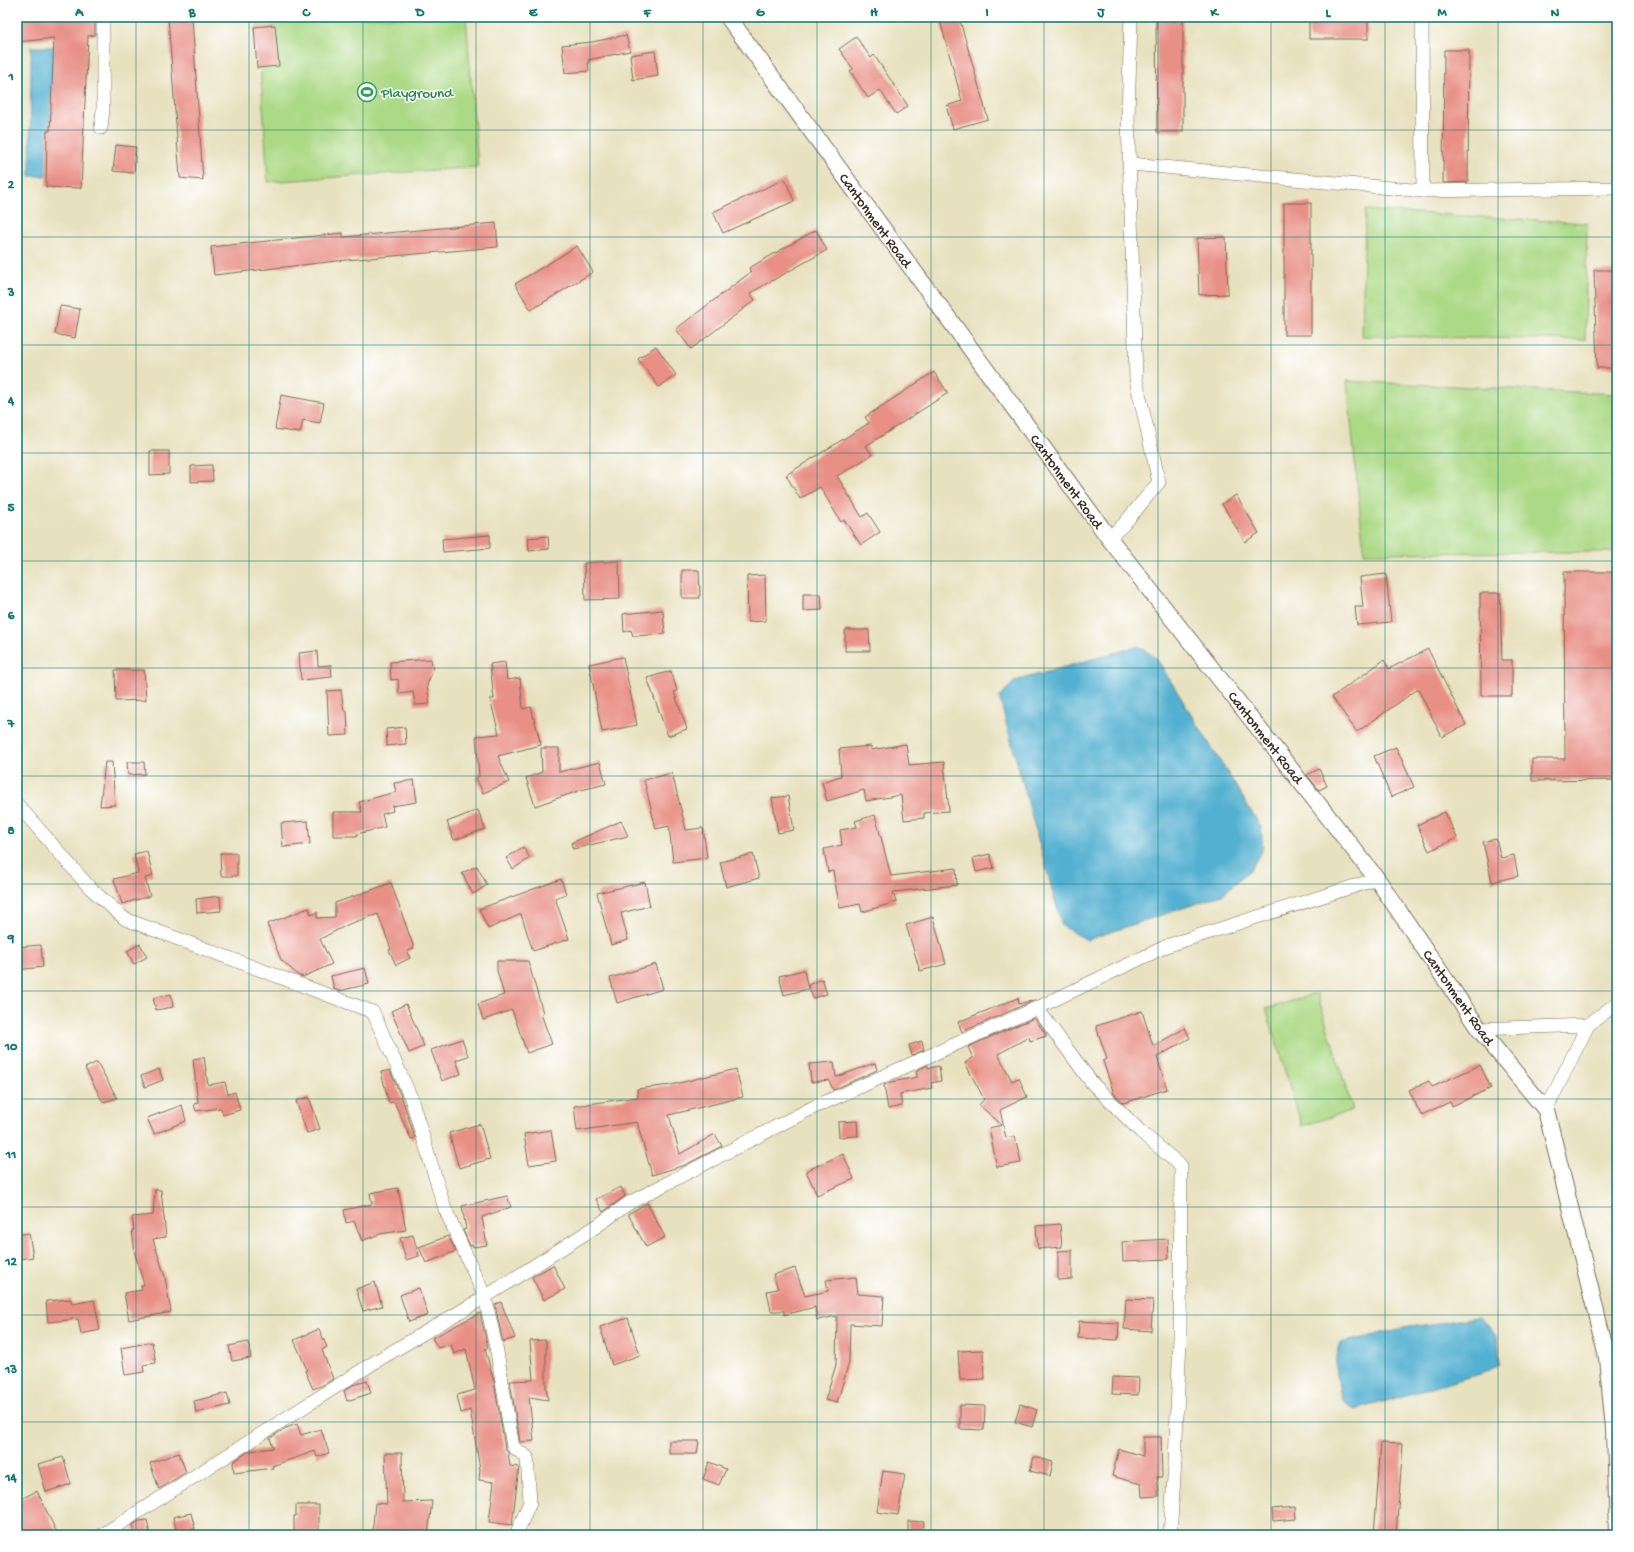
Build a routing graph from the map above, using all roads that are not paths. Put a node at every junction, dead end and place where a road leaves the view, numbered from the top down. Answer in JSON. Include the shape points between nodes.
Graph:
{"nodes":[{"id":1,"x":103,"y":17,"type":"edge"},
{"id":2,"x":728,"y":17,"type":"edge"},
{"id":3,"x":1131,"y":17,"type":"edge"},
{"id":4,"x":1422,"y":17,"type":"edge"},
{"id":5,"x":102,"y":128,"type":"dead end"},
{"id":6,"x":1131,"y":164,"type":"junction"},
{"id":7,"x":1617,"y":188,"type":"edge"},
{"id":8,"x":1423,"y":191,"type":"junction"},
{"id":9,"x":1109,"y":538,"type":"junction"},
{"id":10,"x":17,"y":804,"type":"edge"},
{"id":11,"x":1378,"y":880,"type":"junction"},
{"id":12,"x":1617,"y":1003,"type":"edge"},
{"id":13,"x":1037,"y":1008,"type":"junction"},
{"id":14,"x":1588,"y":1025,"type":"junction"},
{"id":15,"x":1479,"y":1029,"type":"junction"},
{"id":16,"x":1546,"y":1110,"type":"junction"},
{"id":17,"x":485,"y":1297,"type":"junction"},
{"id":18,"x":1612,"y":1356,"type":"edge"},
{"id":19,"x":102,"y":1535,"type":"edge"},
{"id":20,"x":516,"y":1535,"type":"edge"},
{"id":21,"x":1170,"y":1535,"type":"edge"},
{"id":22,"x":1617,"y":1535,"type":"edge"}],
"edges":[{"from":1,"to":5,"type":"street"},
{"from":2,"to":9,"type":"street","name":"Cantonment Road"},
{"from":3,"to":6,"type":"street","via":[[1128,118]]},
{"from":4,"to":8,"type":"street"},
{"from":6,"to":8,"type":"street"},
{"from":6,"to":9,"type":"street","via":[[1136,380],[1159,482]]},
{"from":7,"to":8,"type":"street"},
{"from":9,"to":11,"type":"street","name":"Cantonment Road"},
{"from":10,"to":17,"type":"street","via":[[90,888],[125,919],[373,1012],[411,1098],[445,1209]]},
{"from":11,"to":13,"type":"street","via":[[1169,945]]},
{"from":11,"to":15,"type":"street","name":"Cantonment Road"},
{"from":12,"to":14,"type":"street"},
{"from":13,"to":17,"type":"street","via":[[812,1108],[629,1203]]},
{"from":13,"to":21,"type":"street","via":[[1092,1082],[1141,1132],[1181,1166],[1180,1337]]},
{"from":14,"to":15,"type":"street"},
{"from":14,"to":16,"type":"street"},
{"from":15,"to":16,"type":"street","name":"Cantonment Road"},
{"from":16,"to":18,"type":"street","name":"Cantonment Road"},
{"from":17,"to":19,"type":"street","via":[[378,1360]]},
{"from":17,"to":20,"type":"street","via":[[513,1447],[527,1457],[530,1502]]},
{"from":18,"to":22,"type":"street","name":"Cantonment Road"}]}
